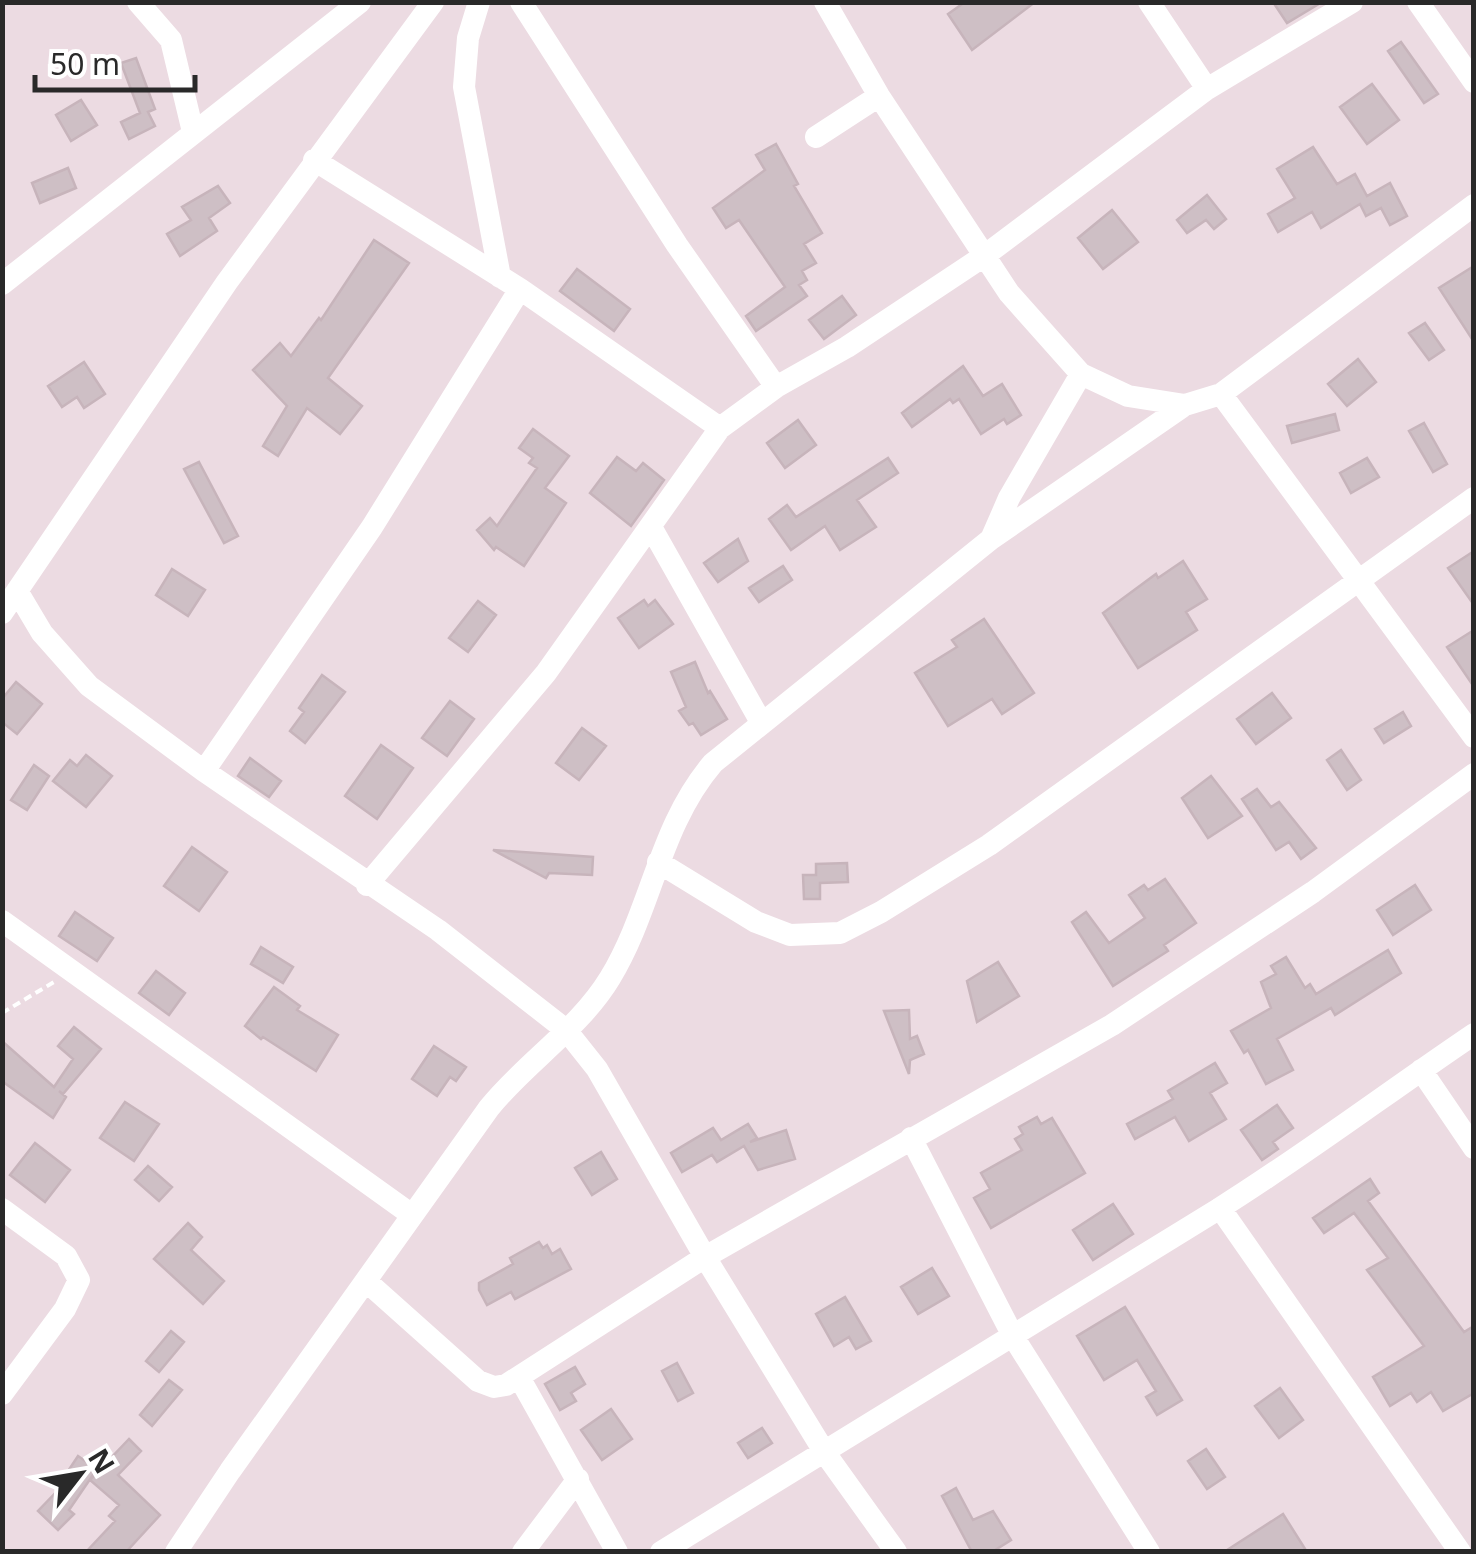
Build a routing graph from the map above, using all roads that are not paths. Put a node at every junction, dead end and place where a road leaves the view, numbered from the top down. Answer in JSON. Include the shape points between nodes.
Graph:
{"nodes":[{"id":1,"x":138,"y":2,"type":"edge"},
{"id":2,"x":360,"y":2,"type":"edge"},
{"id":3,"x":432,"y":2,"type":"edge"},
{"id":4,"x":478,"y":2,"type":"edge"},
{"id":5,"x":521,"y":2,"type":"edge"},
{"id":6,"x":825,"y":2,"type":"edge"},
{"id":7,"x":1148,"y":2,"type":"edge"},
{"id":8,"x":1352,"y":2,"type":"edge"},
{"id":9,"x":1418,"y":2,"type":"edge"},
{"id":10,"x":1474,"y":82,"type":"edge"},
{"id":11,"x":1207,"y":89,"type":"junction"},
{"id":12,"x":880,"y":96,"type":"junction"},
{"id":13,"x":193,"y":132,"type":"junction"},
{"id":14,"x":816,"y":137,"type":"dead end"},
{"id":15,"x":314,"y":160,"type":"junction"},
{"id":16,"x":1474,"y":205,"type":"edge"},
{"id":17,"x":984,"y":256,"type":"junction"},
{"id":18,"x":510,"y":283,"type":"junction"},
{"id":19,"x":2,"y":284,"type":"edge"},
{"id":20,"x":1081,"y":374,"type":"junction"},
{"id":21,"x":776,"y":387,"type":"junction"},
{"id":22,"x":1221,"y":394,"type":"junction"},
{"id":23,"x":1184,"y":405,"type":"junction"},
{"id":24,"x":720,"y":428,"type":"junction"},
{"id":25,"x":1474,"y":498,"type":"edge"},
{"id":26,"x":651,"y":528,"type":"junction"},
{"id":27,"x":991,"y":539,"type":"junction"},
{"id":28,"x":1360,"y":582,"type":"junction"},
{"id":29,"x":18,"y":591,"type":"junction"},
{"id":30,"x":2,"y":614,"type":"edge"},
{"id":31,"x":761,"y":722,"type":"junction"},
{"id":32,"x":1474,"y":737,"type":"edge"},
{"id":33,"x":204,"y":771,"type":"junction"},
{"id":34,"x":1474,"y":774,"type":"edge"},
{"id":35,"x":658,"y":862,"type":"junction"},
{"id":36,"x":367,"y":884,"type":"junction"},
{"id":37,"x":2,"y":921,"type":"edge"},
{"id":38,"x":566,"y":1030,"type":"junction"},
{"id":39,"x":1474,"y":1034,"type":"edge"},
{"id":40,"x":1421,"y":1070,"type":"junction"},
{"id":41,"x":910,"y":1138,"type":"junction"},
{"id":42,"x":1474,"y":1148,"type":"edge"},
{"id":43,"x":1220,"y":1208,"type":"junction"},
{"id":44,"x":2,"y":1209,"type":"edge"},
{"id":45,"x":412,"y":1215,"type":"junction"},
{"id":46,"x":705,"y":1256,"type":"junction"},
{"id":47,"x":366,"y":1281,"type":"junction"},
{"id":48,"x":1014,"y":1338,"type":"junction"},
{"id":49,"x":519,"y":1377,"type":"junction"},
{"id":50,"x":2,"y":1394,"type":"edge"},
{"id":51,"x":825,"y":1453,"type":"junction"},
{"id":52,"x":578,"y":1479,"type":"junction"},
{"id":53,"x":185,"y":1548,"type":"edge"},
{"id":54,"x":523,"y":1552,"type":"edge"},
{"id":55,"x":617,"y":1552,"type":"edge"},
{"id":56,"x":662,"y":1552,"type":"edge"},
{"id":57,"x":896,"y":1552,"type":"edge"},
{"id":58,"x":1150,"y":1552,"type":"edge"},
{"id":59,"x":1460,"y":1552,"type":"edge"}],
"edges":[{"from":1,"to":13,"type":"street","via":[[170,40]]},
{"from":2,"to":13,"type":"street"},
{"from":3,"to":15,"type":"street"},
{"from":4,"to":18,"type":"street","via":[[464,86]]},
{"from":5,"to":21,"type":"street"},
{"from":6,"to":12,"type":"street"},
{"from":7,"to":11,"type":"street"},
{"from":8,"to":11,"type":"street"},
{"from":9,"to":10,"type":"street"},
{"from":11,"to":17,"type":"street"},
{"from":12,"to":14,"type":"street"},
{"from":12,"to":17,"type":"street"},
{"from":13,"to":19,"type":"street"},
{"from":15,"to":18,"type":"street"},
{"from":15,"to":29,"type":"street"},
{"from":16,"to":22,"type":"street"},
{"from":17,"to":20,"type":"street"},
{"from":17,"to":21,"type":"street"},
{"from":18,"to":24,"type":"street"},
{"from":18,"to":33,"type":"street","via":[[372,527]]},
{"from":20,"to":23,"type":"street","via":[[1128,396]]},
{"from":20,"to":27,"type":"street"},
{"from":21,"to":24,"type":"street"},
{"from":22,"to":23,"type":"street"},
{"from":22,"to":28,"type":"street"},
{"from":23,"to":27,"type":"street"},
{"from":24,"to":26,"type":"street"},
{"from":25,"to":28,"type":"street"},
{"from":26,"to":31,"type":"street"},
{"from":26,"to":36,"type":"street","via":[[546,674]]},
{"from":27,"to":31,"type":"street"},
{"from":28,"to":32,"type":"street"},
{"from":28,"to":35,"type":"street","via":[[989,845],[840,934],[790,935],[756,922]]},
{"from":29,"to":30,"type":"street"},
{"from":29,"to":33,"type":"street","via":[[42,633],[89,686]]},
{"from":31,"to":35,"type":"street","via":[[694,786]]},
{"from":33,"to":36,"type":"street"},
{"from":34,"to":41,"type":"street","via":[[1129,1014]]},
{"from":35,"to":38,"type":"street","via":[[611,976]]},
{"from":36,"to":38,"type":"street"},
{"from":37,"to":45,"type":"street"},
{"from":38,"to":45,"type":"street","via":[[513,1078]]},
{"from":38,"to":46,"type":"street","via":[[597,1069]]},
{"from":39,"to":40,"type":"street"},
{"from":40,"to":42,"type":"street"},
{"from":40,"to":43,"type":"street"},
{"from":41,"to":46,"type":"street"},
{"from":41,"to":48,"type":"street"},
{"from":43,"to":48,"type":"street"},
{"from":43,"to":59,"type":"street"},
{"from":44,"to":50,"type":"street","via":[[66,1256],[79,1280]]},
{"from":45,"to":47,"type":"street"},
{"from":46,"to":49,"type":"street"},
{"from":46,"to":51,"type":"street"},
{"from":47,"to":49,"type":"street","via":[[478,1381],[494,1387]]},
{"from":47,"to":53,"type":"street"},
{"from":48,"to":51,"type":"street"},
{"from":48,"to":58,"type":"street"},
{"from":49,"to":52,"type":"street"},
{"from":51,"to":56,"type":"street"},
{"from":51,"to":57,"type":"street"},
{"from":52,"to":54,"type":"street"},
{"from":52,"to":55,"type":"street"}]}
